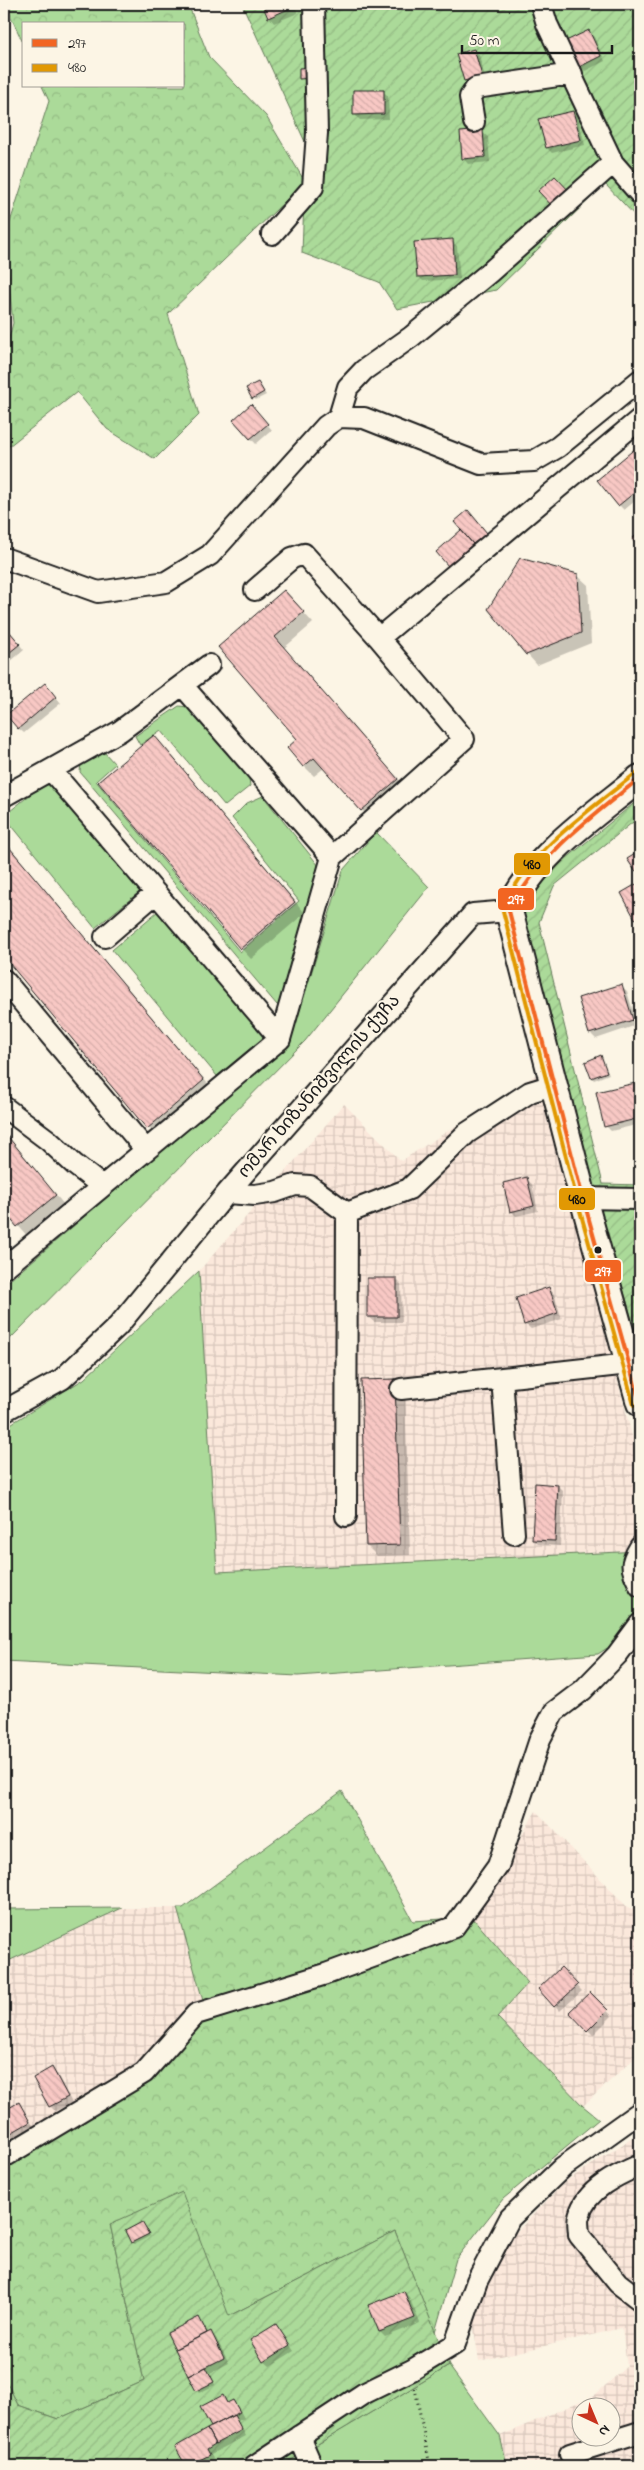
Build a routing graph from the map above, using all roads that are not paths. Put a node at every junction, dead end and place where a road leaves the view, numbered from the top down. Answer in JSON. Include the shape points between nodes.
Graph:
{"nodes":[{"id":1,"x":314,"y":4,"type":"edge"},
{"id":2,"x":541,"y":4,"type":"edge"},
{"id":3,"x":572,"y":74,"type":"junction"},
{"id":4,"x":474,"y":122,"type":"dead end"},
{"id":5,"x":613,"y":163,"type":"junction"},
{"id":6,"x":640,"y":194,"type":"edge"},
{"id":7,"x":272,"y":234,"type":"dead end"},
{"id":8,"x":640,"y":380,"type":"edge"},
{"id":9,"x":339,"y":417,"type":"junction"},
{"id":10,"x":640,"y":418,"type":"edge"},
{"id":11,"x":4,"y":558,"type":"edge"},
{"id":12,"x":255,"y":590,"type":"dead end"},
{"id":13,"x":379,"y":638,"type":"junction"},
{"id":14,"x":209,"y":665,"type":"dead end"},
{"id":15,"x":182,"y":686,"type":"junction"},
{"id":16,"x":51,"y":770,"type":"junction"},
{"id":17,"x":639,"y":781,"type":"edge"},
{"id":18,"x":4,"y":796,"type":"edge"},
{"id":19,"x":332,"y":857,"type":"junction"},
{"id":20,"x":156,"y":893,"type":"junction"},
{"id":21,"x":509,"y":911,"type":"junction"},
{"id":22,"x":105,"y":937,"type":"dead end"},
{"id":23,"x":4,"y":980,"type":"edge"},
{"id":24,"x":280,"y":1039,"type":"junction"},
{"id":25,"x":553,"y":1086,"type":"junction"},
{"id":26,"x":4,"y":1108,"type":"edge"},
{"id":27,"x":146,"y":1150,"type":"junction"},
{"id":28,"x":102,"y":1186,"type":"junction"},
{"id":29,"x":227,"y":1193,"type":"junction"},
{"id":30,"x":583,"y":1198,"type":"junction"},
{"id":31,"x":640,"y":1199,"type":"edge"},
{"id":32,"x":347,"y":1213,"type":"junction"},
{"id":33,"x":4,"y":1268,"type":"edge"},
{"id":34,"x":629,"y":1364,"type":"junction"},
{"id":35,"x":502,"y":1378,"type":"junction"},
{"id":36,"x":401,"y":1389,"type":"dead end"},
{"id":37,"x":640,"y":1403,"type":"edge"},
{"id":38,"x":4,"y":1411,"type":"edge"},
{"id":39,"x":346,"y":1516,"type":"dead end"},
{"id":40,"x":514,"y":1534,"type":"dead end"},
{"id":41,"x":640,"y":1547,"type":"edge"},
{"id":42,"x":640,"y":1586,"type":"edge"},
{"id":43,"x":640,"y":1624,"type":"edge"},
{"id":44,"x":640,"y":2112,"type":"edge"},
{"id":45,"x":4,"y":2157,"type":"edge"},
{"id":46,"x":640,"y":2165,"type":"edge"},
{"id":47,"x":640,"y":2300,"type":"edge"},
{"id":48,"x":640,"y":2432,"type":"edge"},
{"id":49,"x":299,"y":2436,"type":"junction"},
{"id":50,"x":570,"y":2454,"type":"dead end"},
{"id":51,"x":254,"y":2466,"type":"edge"},
{"id":52,"x":312,"y":2466,"type":"edge"}],
"edges":[{"from":1,"to":7,"type":"street","via":[[318,133],[313,187]]},
{"from":2,"to":3,"type":"street","via":[[546,24]]},
{"from":3,"to":4,"type":"street","via":[[476,88],[470,96]]},
{"from":3,"to":5,"type":"street"},
{"from":5,"to":6,"type":"street"},
{"from":5,"to":9,"type":"street","via":[[490,272],[411,337],[364,370],[348,387]]},
{"from":8,"to":9,"type":"street","via":[[558,447],[534,461],[481,464],[364,418]]},
{"from":9,"to":11,"type":"street","via":[[326,426],[210,555],[166,582],[98,592]]},
{"from":10,"to":13,"type":"street"},
{"from":12,"to":13,"type":"street","via":[[292,558],[304,554]]},
{"from":13,"to":19,"type":"street","via":[[464,739]]},
{"from":14,"to":15,"type":"street"},
{"from":15,"to":16,"type":"street","via":[[120,731]]},
{"from":15,"to":19,"type":"street"},
{"from":16,"to":18,"type":"street"},
{"from":16,"to":20,"type":"street"},
{"from":17,"to":21,"type":"main road","via":[[536,866],[518,891]]},
{"from":19,"to":24,"type":"street"},
{"from":20,"to":22,"type":"street"},
{"from":20,"to":24,"type":"street"},
{"from":21,"to":25,"type":"main road"},
{"from":21,"to":29,"type":"street","name":"ომარ ხიზანიშვილის ქუჩა","via":[[473,914]]},
{"from":23,"to":27,"type":"street"},
{"from":24,"to":27,"type":"street"},
{"from":25,"to":30,"type":"main road"},
{"from":25,"to":32,"type":"street","via":[[530,1092],[467,1133],[409,1189]]},
{"from":26,"to":28,"type":"street"},
{"from":27,"to":28,"type":"street"},
{"from":28,"to":33,"type":"street"},
{"from":29,"to":32,"type":"street","via":[[255,1195],[295,1185],[310,1186]]},
{"from":29,"to":38,"type":"street","name":"ომარ ხიზანიშვილის ქუჩა","via":[[118,1326],[62,1379]]},
{"from":30,"to":31,"type":"street"},
{"from":30,"to":34,"type":"main road"},
{"from":32,"to":39,"type":"street"},
{"from":34,"to":35,"type":"street"},
{"from":34,"to":37,"type":"main road"},
{"from":35,"to":36,"type":"street"},
{"from":35,"to":40,"type":"street"},
{"from":41,"to":42,"type":"street","via":[[632,1560],[632,1568]]},
{"from":43,"to":45,"type":"street","via":[[583,1690],[554,1712],[540,1739],[498,1866],[454,1927],[326,1974],[196,2014],[144,2073]]},
{"from":44,"to":49,"type":"street","via":[[563,2167],[510,2218],[477,2281],[455,2344],[363,2394]]},
{"from":46,"to":47,"type":"street","via":[[611,2179],[588,2198],[578,2216],[578,2235],[618,2283]]},
{"from":48,"to":50,"type":"street"},
{"from":49,"to":51,"type":"street"},
{"from":49,"to":52,"type":"street"}]}
